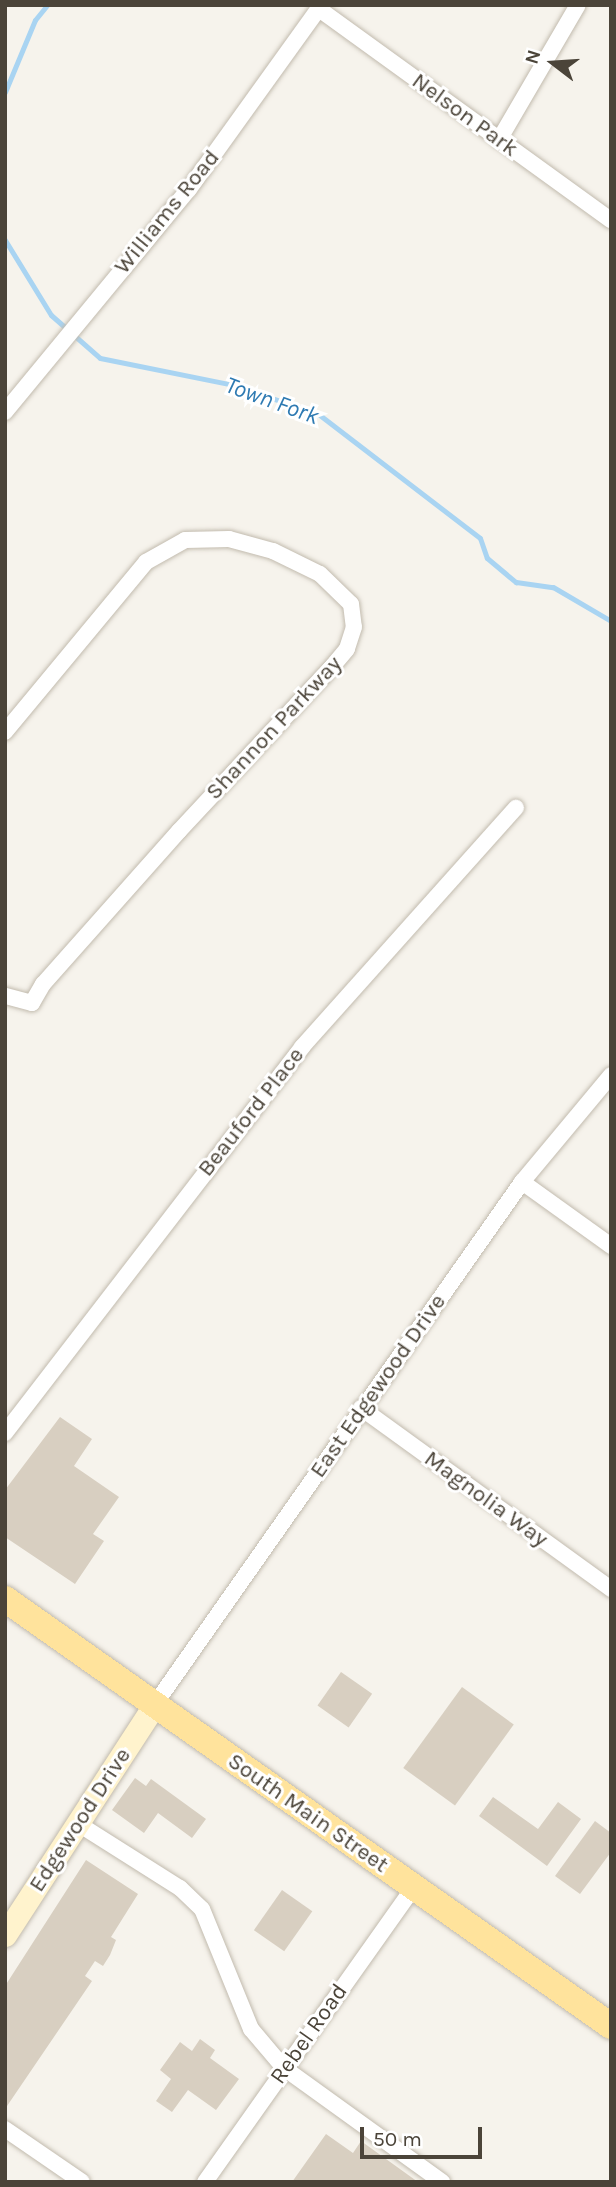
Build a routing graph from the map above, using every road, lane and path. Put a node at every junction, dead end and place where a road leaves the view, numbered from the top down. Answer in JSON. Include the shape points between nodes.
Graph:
{"nodes":[{"id":1,"x":578,"y":5,"type":"edge"},
{"id":2,"x":320,"y":7,"type":"edge"},
{"id":3,"x":499,"y":140,"type":"junction"},
{"id":4,"x":611,"y":220,"type":"edge"},
{"id":5,"x":5,"y":412,"type":"edge"},
{"id":6,"x":5,"y":732,"type":"edge"},
{"id":7,"x":516,"y":808,"type":"dead end"},
{"id":8,"x":5,"y":996,"type":"edge"},
{"id":9,"x":611,"y":1075,"type":"edge"},
{"id":10,"x":522,"y":1182,"type":"junction"},
{"id":11,"x":611,"y":1246,"type":"edge"},
{"id":12,"x":361,"y":1408,"type":"junction"},
{"id":13,"x":5,"y":1433,"type":"edge"},
{"id":14,"x":611,"y":1590,"type":"edge"},
{"id":15,"x":5,"y":1600,"type":"edge"},
{"id":16,"x":155,"y":1704,"type":"junction"},
{"id":17,"x":77,"y":1822,"type":"junction"},
{"id":18,"x":414,"y":1887,"type":"junction"},
{"id":19,"x":5,"y":1936,"type":"edge"},
{"id":20,"x":611,"y":2026,"type":"edge"},
{"id":21,"x":284,"y":2068,"type":"junction"},
{"id":22,"x":5,"y":2129,"type":"edge"},
{"id":23,"x":82,"y":2182,"type":"edge"},
{"id":24,"x":205,"y":2182,"type":"edge"},
{"id":25,"x":442,"y":2182,"type":"edge"}],
"edges":[{"from":1,"to":3,"type":"street"},
{"from":2,"to":3,"type":"street","name":"Nelson Park"},
{"from":2,"to":5,"type":"street","name":"Williams Road","via":[[189,189]]},
{"from":3,"to":4,"type":"street","name":"Nelson Park"},
{"from":6,"to":8,"type":"street","name":"Shannon Parkway","via":[[146,562],[186,540],[229,540],[273,551],[320,574],[351,604],[354,627],[347,649],[331,668],[170,841],[43,984],[32,1003]]},
{"from":7,"to":13,"type":"street","name":"Beauford Place","via":[[302,1047]]},
{"from":9,"to":10,"type":"street","name":"East Edgewood Drive"},
{"from":10,"to":11,"type":"street"},
{"from":10,"to":12,"type":"street","name":"East Edgewood Drive"},
{"from":12,"to":14,"type":"street","name":"Magnolia Way"},
{"from":12,"to":16,"type":"street","name":"East Edgewood Drive"},
{"from":15,"to":16,"type":"main road","name":"South Main Street"},
{"from":16,"to":17,"type":"street","name":"Edgewood Drive"},
{"from":16,"to":18,"type":"main road","name":"South Main Street"},
{"from":17,"to":19,"type":"street","name":"Edgewood Drive"},
{"from":17,"to":21,"type":"street","via":[[180,1888],[202,1909],[251,2029]]},
{"from":18,"to":20,"type":"main road","name":"South Main Street"},
{"from":18,"to":21,"type":"street","name":"Rebel Road"},
{"from":21,"to":24,"type":"street","name":"Rebel Road"},
{"from":21,"to":25,"type":"street"},
{"from":22,"to":23,"type":"street"}]}
